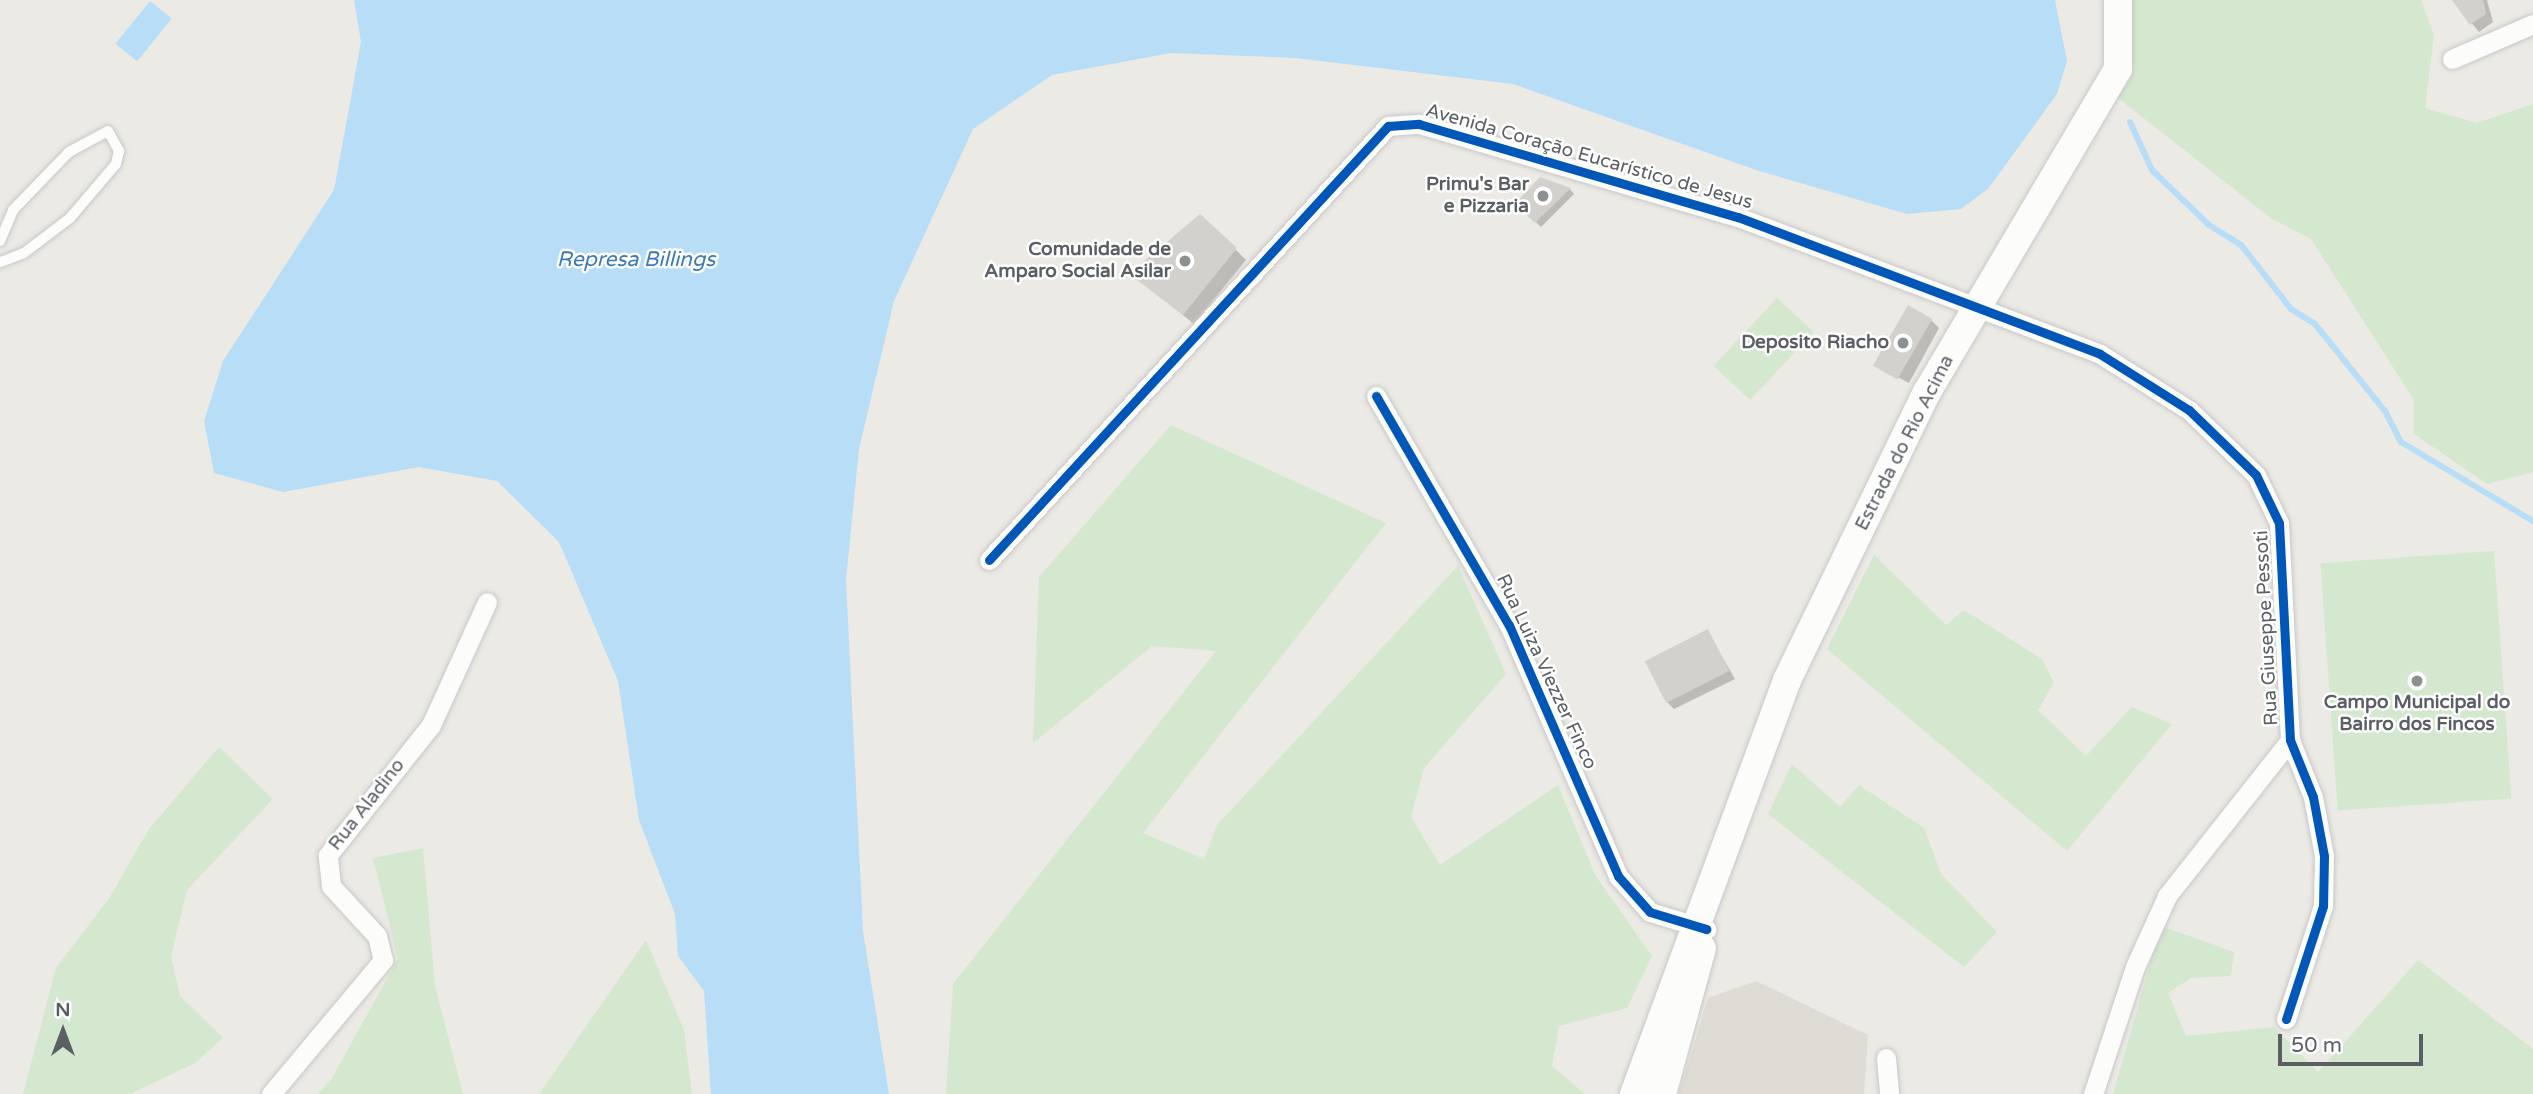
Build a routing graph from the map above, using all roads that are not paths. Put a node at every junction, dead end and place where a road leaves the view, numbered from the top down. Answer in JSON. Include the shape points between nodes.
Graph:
{"nodes":[{"id":1,"x":2104,"y":0,"type":"edge"},
{"id":2,"x":2120,"y":12,"type":"edge"},
{"id":3,"x":2533,"y":24,"type":"edge"},
{"id":4,"x":2452,"y":59,"type":"dead end"},
{"id":5,"x":0,"y":241,"type":"edge"},
{"id":6,"x":0,"y":262,"type":"edge"},
{"id":7,"x":1977,"y":306,"type":"junction"},
{"id":8,"x":1376,"y":396,"type":"dead end"},
{"id":9,"x":989,"y":560,"type":"dead end"},
{"id":10,"x":487,"y":602,"type":"dead end"},
{"id":11,"x":2290,"y":740,"type":"junction"},
{"id":12,"x":1701,"y":919,"type":"junction"},
{"id":13,"x":2286,"y":1019,"type":"dead end"},
{"id":14,"x":1886,"y":1058,"type":"dead end"},
{"id":15,"x":271,"y":1094,"type":"edge"},
{"id":16,"x":1634,"y":1094,"type":"edge"},
{"id":17,"x":1662,"y":1094,"type":"edge"},
{"id":18,"x":1888,"y":1094,"type":"edge"},
{"id":19,"x":2094,"y":1094,"type":"edge"}],
"edges":[{"from":1,"to":2,"type":"street"},
{"from":2,"to":7,"type":"main road","name":"Estrada do Rio Acima","via":[[2118,69],[2091,122]]},
{"from":3,"to":4,"type":"street"},
{"from":5,"to":6,"type":"lane","via":[[13,211],[69,152],[108,131],[119,151],[116,164],[69,218],[24,253]]},
{"from":7,"to":9,"type":"street","name":"Avenida Coração Eucarístico de Jesus","via":[[1738,217],[1419,124],[1396,124],[1380,132]]},
{"from":7,"to":11,"type":"street","name":"Rua Giuseppe Pessoti","via":[[2146,378],[2256,475],[2272,500],[2282,542]]},
{"from":7,"to":12,"type":"main road","name":"Estrada do Rio Acima","via":[[1927,392],[1787,680]]},
{"from":8,"to":12,"type":"street","name":"Rua Luiza Viezzer Finco","via":[[1509,625],[1618,876],[1650,912]]},
{"from":10,"to":15,"type":"street","name":"Rua Aladino","via":[[431,725],[328,855],[331,886],[377,936],[383,960]]},
{"from":11,"to":13,"type":"street","name":"Rua Giuseppe Pessoti","via":[[2319,819],[2325,890]]},
{"from":11,"to":19,"type":"street","via":[[2167,896],[2135,967]]},
{"from":12,"to":16,"type":"main road","name":"Estrada do Rio Acima"},
{"from":12,"to":17,"type":"main road","name":"Estrada do Rio Acima"},
{"from":14,"to":18,"type":"street"}]}
